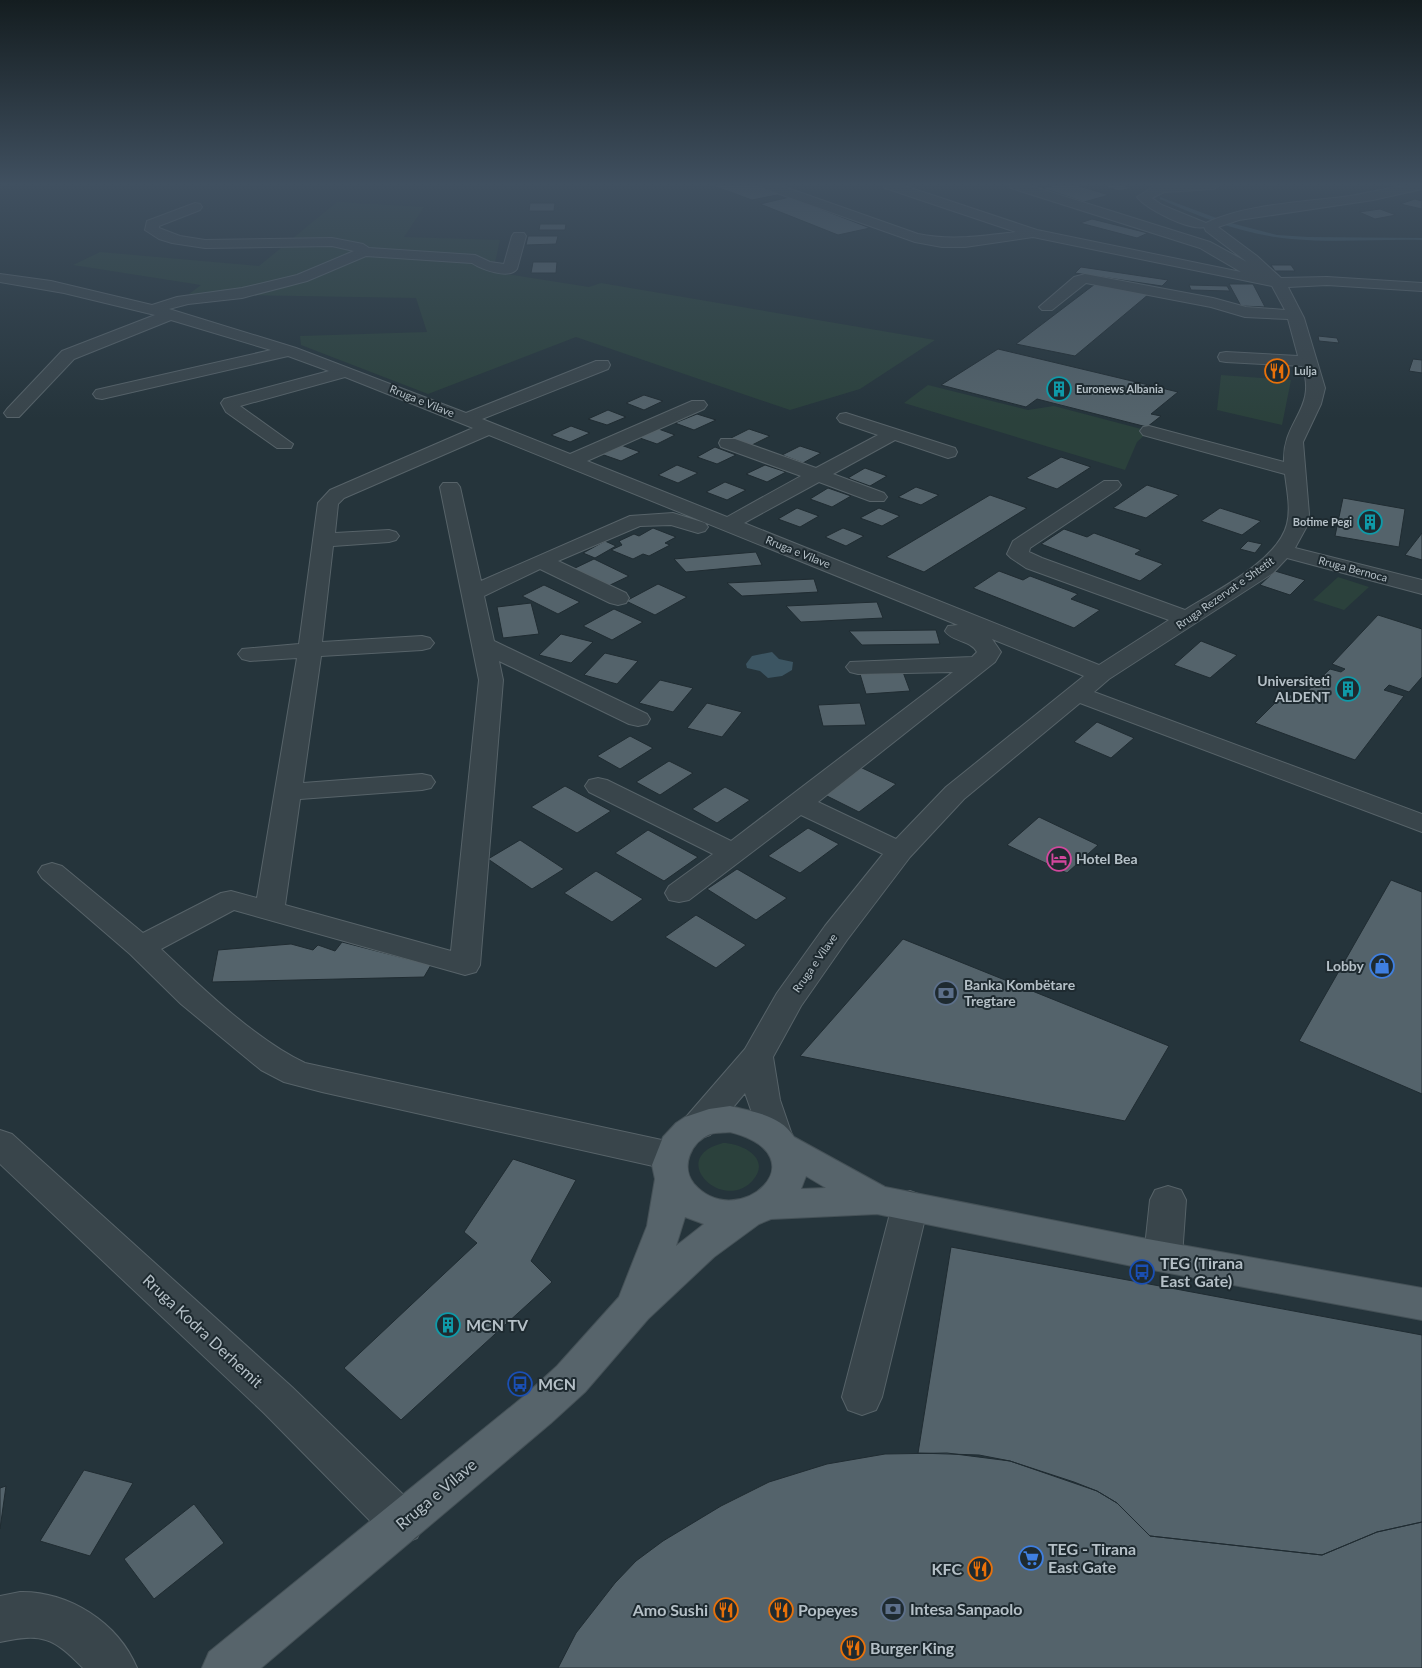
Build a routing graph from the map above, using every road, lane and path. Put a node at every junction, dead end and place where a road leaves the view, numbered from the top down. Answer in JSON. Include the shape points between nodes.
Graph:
{"nodes":[{"id":1,"x":337,"y":263,"type":"edge"},
{"id":2,"x":481,"y":263,"type":"edge"},
{"id":3,"x":512,"y":263,"type":"edge"},
{"id":4,"x":1178,"y":263,"type":"edge"},
{"id":5,"x":1238,"y":263,"type":"edge"},
{"id":6,"x":1256,"y":263,"type":"edge"},
{"id":7,"x":0,"y":278,"type":"edge"},
{"id":8,"x":1265,"y":281,"type":"junction"},
{"id":9,"x":1422,"y":287,"type":"edge"},
{"id":10,"x":1047,"y":307,"type":"dead end"},
{"id":11,"x":163,"y":312,"type":"junction"},
{"id":12,"x":1293,"y":315,"type":"junction"},
{"id":13,"x":1246,"y":345,"type":"dead end"},
{"id":14,"x":290,"y":351,"type":"junction"},
{"id":15,"x":1306,"y":353,"type":"junction"},
{"id":16,"x":1226,"y":357,"type":"dead end"},
{"id":17,"x":602,"y":365,"type":"dead end"},
{"id":18,"x":346,"y":371,"type":"junction"},
{"id":19,"x":102,"y":394,"type":"dead end"},
{"id":20,"x":698,"y":405,"type":"dead end"},
{"id":21,"x":13,"y":413,"type":"dead end"},
{"id":22,"x":846,"y":418,"type":"dead end"},
{"id":23,"x":466,"y":419,"type":"junction"},
{"id":24,"x":490,"y":428,"type":"junction"},
{"id":25,"x":1149,"y":431,"type":"dead end"},
{"id":26,"x":893,"y":434,"type":"junction"},
{"id":27,"x":728,"y":443,"type":"dead end"},
{"id":28,"x":284,"y":444,"type":"dead end"},
{"id":29,"x":948,"y":452,"type":"dead end"},
{"id":30,"x":571,"y":460,"type":"junction"},
{"id":31,"x":1295,"y":471,"type":"junction"},
{"id":32,"x":817,"y":475,"type":"junction"},
{"id":33,"x":1111,"y":485,"type":"dead end"},
{"id":34,"x":450,"y":487,"type":"dead end"},
{"id":35,"x":877,"y":496,"type":"dead end"},
{"id":36,"x":680,"y":504,"type":"junction"},
{"id":37,"x":661,"y":518,"type":"junction"},
{"id":38,"x":728,"y":524,"type":"junction"},
{"id":39,"x":389,"y":536,"type":"dead end"},
{"id":40,"x":324,"y":540,"type":"junction"},
{"id":41,"x":1284,"y":551,"type":"junction"},
{"id":42,"x":540,"y":561,"type":"junction"},
{"id":43,"x":1422,"y":587,"type":"edge"},
{"id":44,"x":472,"y":593,"type":"junction"},
{"id":45,"x":618,"y":598,"type":"dead end"},
{"id":46,"x":1188,"y":619,"type":"junction"},
{"id":47,"x":422,"y":643,"type":"dead end"},
{"id":48,"x":484,"y":645,"type":"junction"},
{"id":49,"x":310,"y":650,"type":"junction"},
{"id":50,"x":250,"y":654,"type":"dead end"},
{"id":51,"x":978,"y":664,"type":"junction"},
{"id":52,"x":858,"y":667,"type":"dead end"},
{"id":53,"x":1101,"y":674,"type":"junction"},
{"id":54,"x":1076,"y":693,"type":"junction"},
{"id":55,"x":638,"y":719,"type":"dead end"},
{"id":56,"x":422,"y":782,"type":"dead end"},
{"id":57,"x":598,"y":786,"type":"dead end"},
{"id":58,"x":287,"y":792,"type":"junction"},
{"id":59,"x":799,"y":804,"type":"junction"},
{"id":60,"x":1422,"y":824,"type":"edge"},
{"id":61,"x":900,"y":851,"type":"junction"},
{"id":62,"x":732,"y":852,"type":"junction"},
{"id":63,"x":52,"y":872,"type":"dead end"},
{"id":64,"x":679,"y":892,"type":"dead end"},
{"id":65,"x":270,"y":910,"type":"junction"},
{"id":66,"x":141,"y":947,"type":"junction"},
{"id":67,"x":757,"y":1057,"type":"junction"},
{"id":68,"x":698,"y":1126,"type":"junction"},
{"id":69,"x":780,"y":1141,"type":"junction"},
{"id":70,"x":0,"y":1144,"type":"edge"},
{"id":71,"x":671,"y":1168,"type":"junction"},
{"id":72,"x":1168,"y":1200,"type":"dead end"},
{"id":73,"x":894,"y":1203,"type":"junction"},
{"id":74,"x":757,"y":1209,"type":"junction"},
{"id":75,"x":1163,"y":1256,"type":"junction"},
{"id":76,"x":1422,"y":1304,"type":"edge"},
{"id":77,"x":634,"y":1307,"type":"junction"},
{"id":78,"x":862,"y":1397,"type":"dead end"},
{"id":79,"x":402,"y":1522,"type":"junction"},
{"id":80,"x":0,"y":1618,"type":"edge"},
{"id":81,"x":114,"y":1668,"type":"edge"},
{"id":82,"x":225,"y":1668,"type":"edge"}],
"edges":[{"from":1,"to":11,"type":"street","via":[[301,278],[241,293],[192,298]]},
{"from":2,"to":3,"type":"street","via":[[507,269]]},
{"from":4,"to":8,"type":"street"},
{"from":5,"to":8,"type":"street","name":"Rruga Rezervat e Shtetit"},
{"from":6,"to":8,"type":"street","via":[[1266,271]]},
{"from":7,"to":11,"type":"street","name":"Rruga e Vilave","via":[[54,286]]},
{"from":8,"to":9,"type":"street"},
{"from":8,"to":12,"type":"street","name":"Rruga Rezervat e Shtetit","via":[[1287,298]]},
{"from":10,"to":12,"type":"street","via":[[1085,278],[1245,312]]},
{"from":11,"to":14,"type":"street","name":"Rruga e Vilave","via":[[250,336]]},
{"from":11,"to":21,"type":"street","via":[[68,355]]},
{"from":12,"to":15,"type":"street","name":"Rruga Rezervat e Shtetit"},
{"from":13,"to":15,"type":"street"},
{"from":14,"to":18,"type":"street","name":"Rruga e Vilave"},
{"from":14,"to":19,"type":"street"},
{"from":15,"to":16,"type":"street"},
{"from":15,"to":31,"type":"street","name":"Rruga Rezervat e Shtetit","via":[[1316,388],[1310,411],[1298,427],[1293,449]]},
{"from":17,"to":23,"type":"street"},
{"from":18,"to":23,"type":"street","name":"Rruga e Vilave"},
{"from":18,"to":28,"type":"street","via":[[230,403],[232,408]]},
{"from":20,"to":30,"type":"street"},
{"from":22,"to":26,"type":"street"},
{"from":23,"to":24,"type":"street","name":"Rruga e Vilave"},
{"from":24,"to":30,"type":"street","name":"Rruga e Vilave"},
{"from":24,"to":40,"type":"street","via":[[337,494],[326,508]]},
{"from":25,"to":31,"type":"street"},
{"from":26,"to":29,"type":"street"},
{"from":26,"to":32,"type":"street"},
{"from":27,"to":32,"type":"street"},
{"from":30,"to":36,"type":"street","name":"Rruga e Vilave"},
{"from":31,"to":41,"type":"street","name":"Rruga Rezervat e Shtetit","via":[[1300,503],[1299,525]]},
{"from":32,"to":35,"type":"street"},
{"from":32,"to":38,"type":"street"},
{"from":33,"to":46,"type":"street","via":[[1020,545],[1018,554],[1034,563]]},
{"from":34,"to":44,"type":"street"},
{"from":36,"to":37,"type":"street"},
{"from":36,"to":38,"type":"street","name":"Rruga e Vilave"},
{"from":37,"to":42,"type":"street","via":[[637,520]]},
{"from":37,"to":51,"type":"street","via":[[684,521],[978,640],[984,643],[988,652]]},
{"from":38,"to":53,"type":"street","name":"Rruga e Vilave"},
{"from":39,"to":40,"type":"street"},
{"from":40,"to":49,"type":"street"},
{"from":41,"to":43,"type":"street","name":"Rruga Bernoca"},
{"from":41,"to":46,"type":"street","name":"Rruga Rezervat e Shtetit","via":[[1265,568]]},
{"from":42,"to":44,"type":"street"},
{"from":42,"to":45,"type":"street"},
{"from":44,"to":48,"type":"street"},
{"from":46,"to":53,"type":"street","name":"Rruga Rezervat e Shtetit"},
{"from":47,"to":49,"type":"street"},
{"from":48,"to":55,"type":"street"},
{"from":48,"to":65,"type":"street","via":[[491,680],[465,966]]},
{"from":49,"to":50,"type":"street"},
{"from":49,"to":58,"type":"street"},
{"from":51,"to":52,"type":"street"},
{"from":51,"to":59,"type":"street"},
{"from":53,"to":54,"type":"street","name":"Rruga e Vilave"},
{"from":54,"to":60,"type":"street"},
{"from":54,"to":61,"type":"street","name":"Rruga e Vilave","via":[[955,793]]},
{"from":56,"to":58,"type":"street"},
{"from":57,"to":62,"type":"street"},
{"from":58,"to":65,"type":"street"},
{"from":59,"to":61,"type":"street"},
{"from":59,"to":62,"type":"street"},
{"from":61,"to":67,"type":"street","name":"Rruga e Vilave","via":[[788,1001]]},
{"from":62,"to":64,"type":"street"},
{"from":63,"to":66,"type":"street"},
{"from":65,"to":66,"type":"street","via":[[231,900]]},
{"from":66,"to":71,"type":"street","via":[[192,996],[273,1062],[296,1073]]},
{"from":67,"to":68,"type":"street","name":"Rruga e Vilave"},
{"from":67,"to":69,"type":"street","via":[[763,1100]]},
{"from":68,"to":69,"type":"main road","via":[[713,1120],[746,1121],[762,1126]]},
{"from":68,"to":71,"type":"main road","via":[[676,1144]]},
{"from":69,"to":73,"type":"main road"},
{"from":69,"to":74,"type":"main road","via":[[791,1168],[789,1179],[784,1189]]},
{"from":70,"to":79,"type":"street","name":"Rruga Kodra Derhemit","via":[[278,1400]]},
{"from":71,"to":74,"type":"main road","via":[[688,1201],[701,1209],[732,1215]]},
{"from":71,"to":77,"type":"main road","name":"Rruga e Vilave","via":[[665,1226]]},
{"from":72,"to":75,"type":"street"},
{"from":73,"to":74,"type":"main road"},
{"from":73,"to":75,"type":"main road"},
{"from":73,"to":78,"type":"street"},
{"from":74,"to":77,"type":"main road","name":"Rruga e Vilave","via":[[701,1246]]},
{"from":75,"to":76,"type":"main road"},
{"from":77,"to":79,"type":"main road","name":"Rruga e Vilave","via":[[538,1410]]},
{"from":79,"to":82,"type":"main road","name":"Rruga e Vilave"},
{"from":80,"to":81,"type":"street","via":[[48,1615],[81,1632]]}]}
